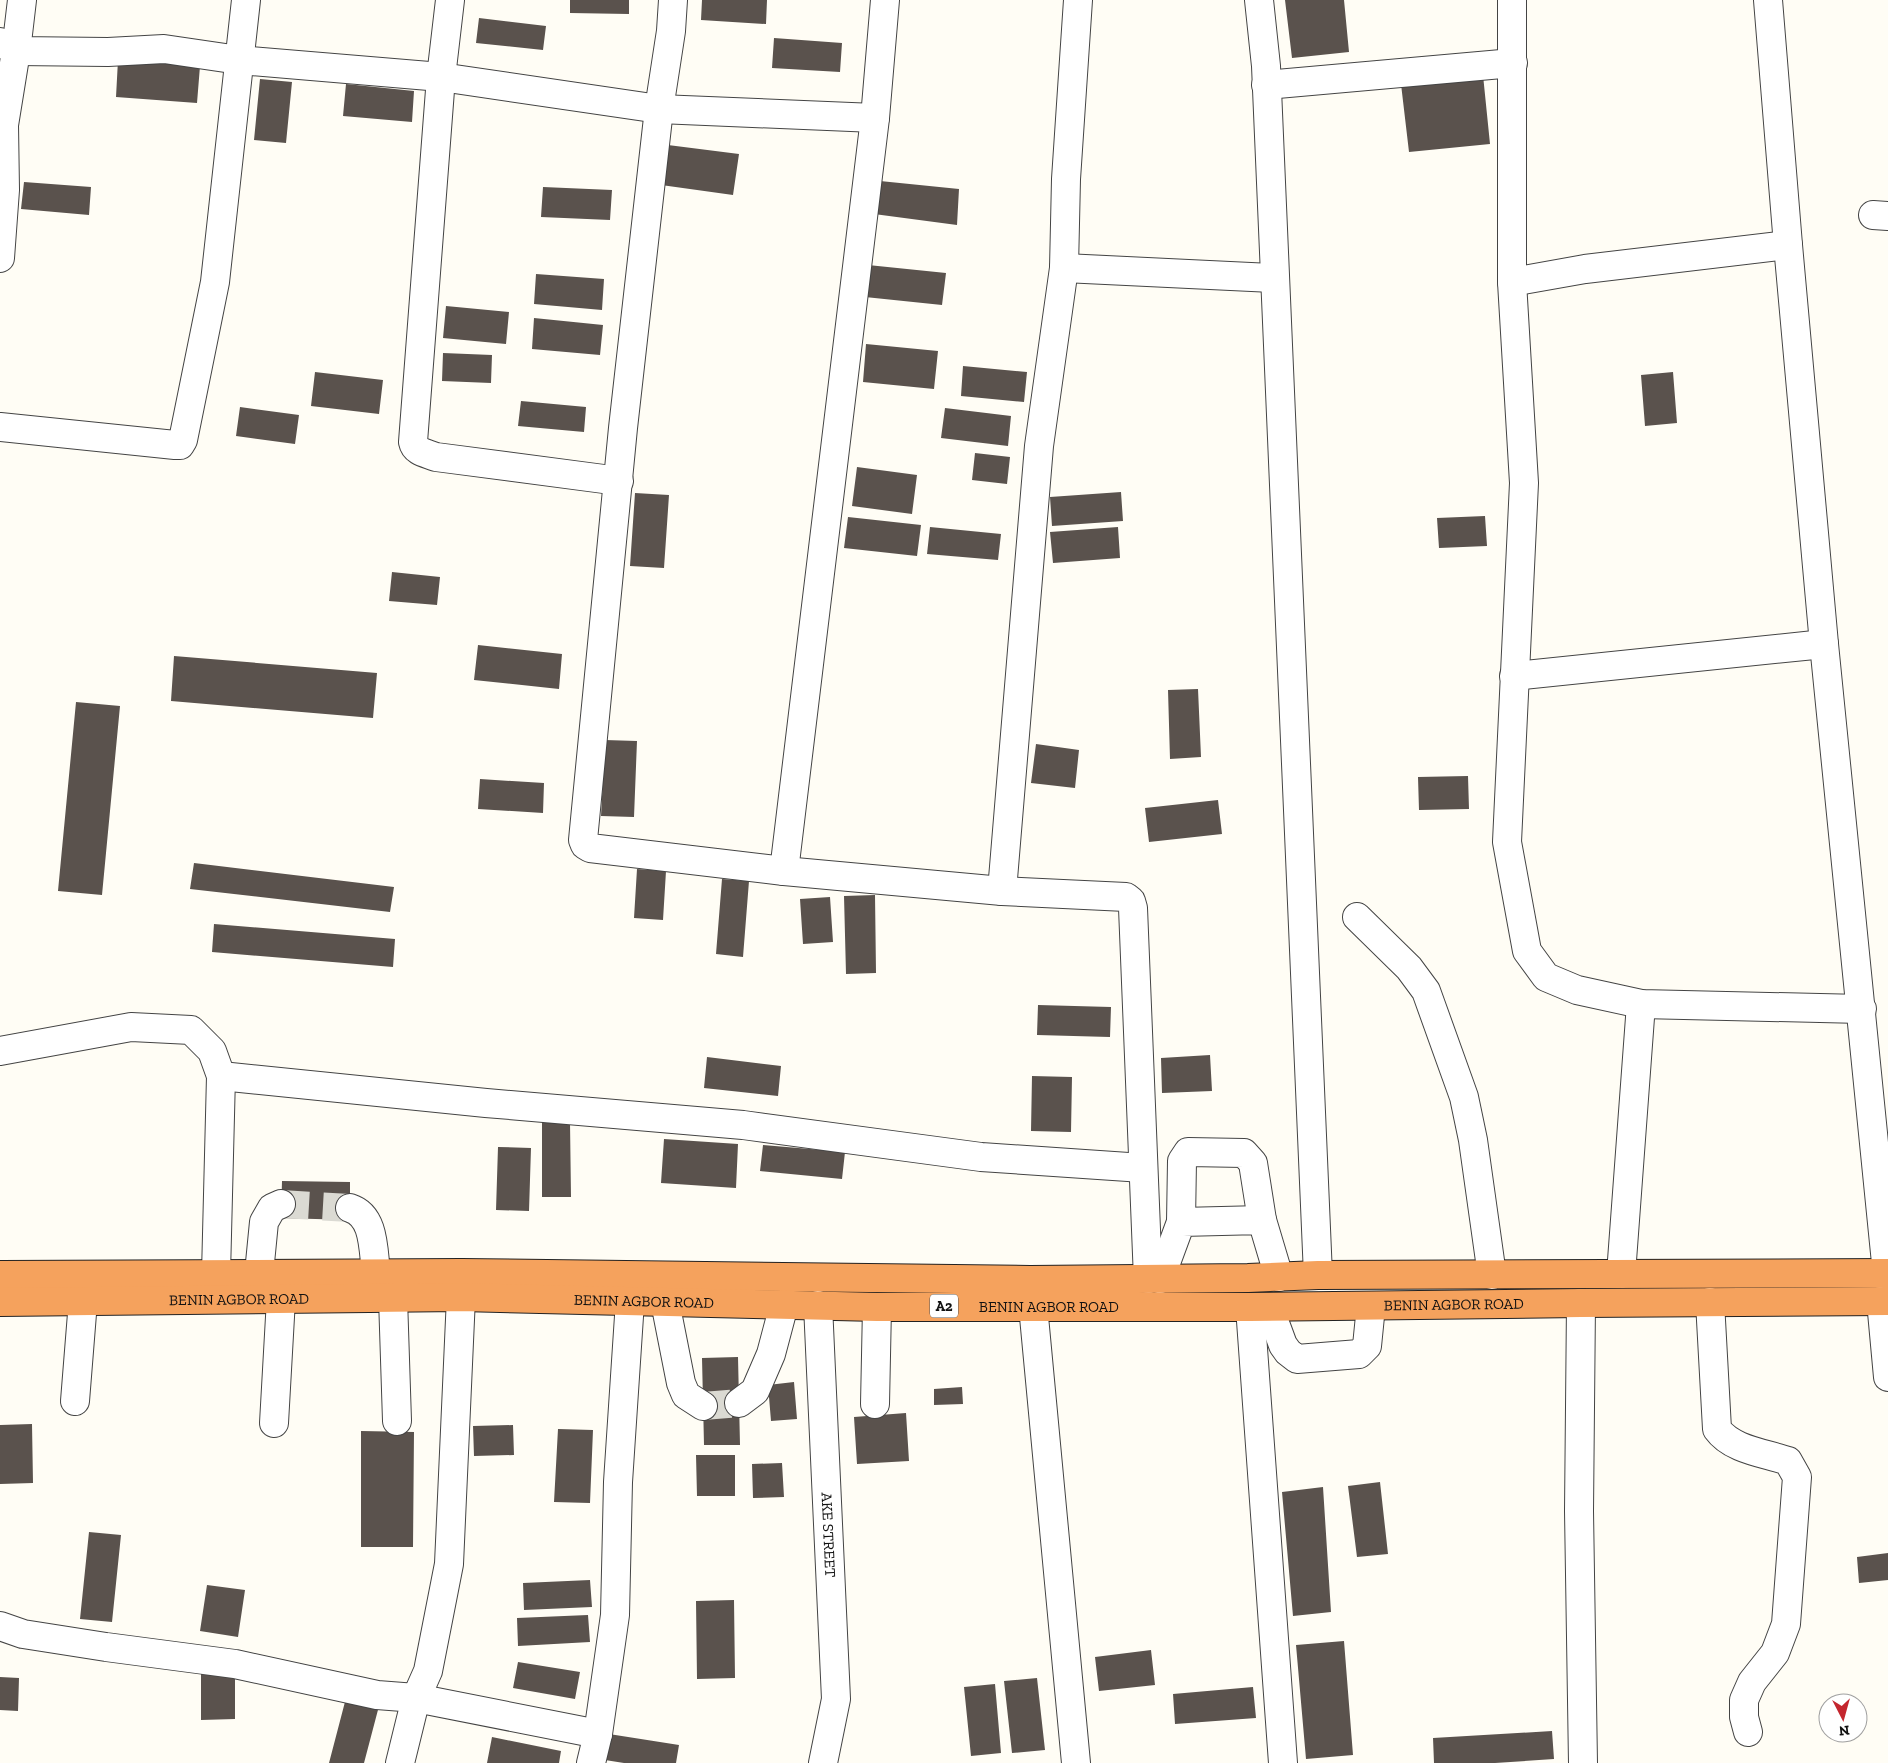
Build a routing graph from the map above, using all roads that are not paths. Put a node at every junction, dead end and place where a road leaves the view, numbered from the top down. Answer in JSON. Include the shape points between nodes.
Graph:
{"nodes":[{"id":1,"x":22,"y":0,"type":"edge"},
{"id":2,"x":246,"y":0,"type":"edge"},
{"id":3,"x":450,"y":0,"type":"edge"},
{"id":4,"x":673,"y":0,"type":"edge"},
{"id":5,"x":885,"y":0,"type":"edge"},
{"id":6,"x":1078,"y":0,"type":"edge"},
{"id":7,"x":1259,"y":0,"type":"edge"},
{"id":8,"x":1512,"y":0,"type":"edge"},
{"id":9,"x":1768,"y":0,"type":"edge"},
{"id":10,"x":8,"y":46,"type":"edge"},
{"id":11,"x":239,"y":60,"type":"junction"},
{"id":12,"x":1513,"y":63,"type":"junction"},
{"id":13,"x":442,"y":77,"type":"junction"},
{"id":14,"x":1266,"y":85,"type":"junction"},
{"id":15,"x":659,"y":109,"type":"junction"},
{"id":16,"x":876,"y":118,"type":"junction"},
{"id":17,"x":1788,"y":245,"type":"junction"},
{"id":18,"x":0,"y":258,"type":"edge"},
{"id":19,"x":1064,"y":268,"type":"junction"},
{"id":20,"x":1274,"y":278,"type":"junction"},
{"id":21,"x":1512,"y":282,"type":"junction"},
{"id":22,"x":0,"y":427,"type":"edge"},
{"id":23,"x":619,"y":481,"type":"junction"},
{"id":24,"x":1824,"y":644,"type":"junction"},
{"id":25,"x":1514,"y":676,"type":"junction"},
{"id":26,"x":784,"y":871,"type":"junction"},
{"id":27,"x":1002,"y":890,"type":"junction"},
{"id":28,"x":1357,"y":917,"type":"dead end"},
{"id":29,"x":1641,"y":1004,"type":"junction"},
{"id":30,"x":1862,"y":1009,"type":"junction"},
{"id":31,"x":0,"y":1051,"type":"edge"},
{"id":32,"x":221,"y":1076,"type":"junction"},
{"id":33,"x":1144,"y":1168,"type":"junction"},
{"id":34,"x":281,"y":1204,"type":"dead end"},
{"id":35,"x":350,"y":1208,"type":"tunnel mouth"},
{"id":36,"x":1262,"y":1220,"type":"junction"},
{"id":37,"x":1181,"y":1222,"type":"junction"},
{"id":38,"x":376,"y":1272,"type":"junction"},
{"id":39,"x":1887,"y":1273,"type":"edge"},
{"id":40,"x":216,"y":1274,"type":"junction"},
{"id":41,"x":259,"y":1274,"type":"junction"},
{"id":42,"x":1621,"y":1274,"type":"junction"},
{"id":43,"x":0,"y":1275,"type":"edge"},
{"id":44,"x":1318,"y":1275,"type":"junction"},
{"id":45,"x":1492,"y":1275,"type":"junction"},
{"id":46,"x":1279,"y":1277,"type":"junction"},
{"id":47,"x":1154,"y":1279,"type":"junction"},
{"id":48,"x":461,"y":1297,"type":"junction"},
{"id":49,"x":393,"y":1298,"type":"junction"},
{"id":50,"x":281,"y":1299,"type":"junction"},
{"id":51,"x":83,"y":1301,"type":"junction"},
{"id":52,"x":630,"y":1301,"type":"junction"},
{"id":53,"x":1884,"y":1301,"type":"edge"},
{"id":54,"x":0,"y":1302,"type":"edge"},
{"id":55,"x":665,"y":1302,"type":"junction"},
{"id":56,"x":1710,"y":1302,"type":"junction"},
{"id":57,"x":1581,"y":1303,"type":"junction"},
{"id":58,"x":784,"y":1305,"type":"junction"},
{"id":59,"x":818,"y":1305,"type":"junction"},
{"id":60,"x":1033,"y":1306,"type":"junction"},
{"id":61,"x":1372,"y":1306,"type":"junction"},
{"id":62,"x":877,"y":1307,"type":"junction"},
{"id":63,"x":1260,"y":1307,"type":"junction"},
{"id":64,"x":1888,"y":1378,"type":"edge"},
{"id":65,"x":75,"y":1401,"type":"dead end"},
{"id":66,"x":739,"y":1403,"type":"tunnel mouth"},
{"id":67,"x":875,"y":1404,"type":"dead end"},
{"id":68,"x":703,"y":1406,"type":"tunnel mouth"},
{"id":69,"x":397,"y":1421,"type":"dead end"},
{"id":70,"x":274,"y":1423,"type":"dead end"},
{"id":71,"x":0,"y":1626,"type":"edge"},
{"id":72,"x":416,"y":1698,"type":"junction"},
{"id":73,"x":1748,"y":1732,"type":"dead end"},
{"id":74,"x":598,"y":1734,"type":"junction"},
{"id":75,"x":400,"y":1763,"type":"edge"},
{"id":76,"x":591,"y":1763,"type":"edge"},
{"id":77,"x":825,"y":1763,"type":"edge"},
{"id":78,"x":1076,"y":1763,"type":"edge"},
{"id":79,"x":1283,"y":1763,"type":"edge"},
{"id":80,"x":1583,"y":1763,"type":"edge"}],
"edges":[{"from":1,"to":10,"type":"street"},
{"from":2,"to":11,"type":"street"},
{"from":3,"to":13,"type":"street"},
{"from":4,"to":15,"type":"street"},
{"from":5,"to":16,"type":"street"},
{"from":6,"to":19,"type":"street","via":[[1066,179]]},
{"from":7,"to":14,"type":"street"},
{"from":8,"to":12,"type":"street"},
{"from":9,"to":17,"type":"street"},
{"from":10,"to":11,"type":"street","via":[[108,52],[164,50]]},
{"from":10,"to":18,"type":"street"},
{"from":11,"to":13,"type":"street"},
{"from":11,"to":22,"type":"street","via":[[215,282],[180,445]]},
{"from":12,"to":14,"type":"street"},
{"from":12,"to":21,"type":"street"},
{"from":13,"to":15,"type":"street"},
{"from":13,"to":23,"type":"street","via":[[414,446],[436,457]]},
{"from":14,"to":20,"type":"street"},
{"from":15,"to":16,"type":"street"},
{"from":15,"to":23,"type":"street"},
{"from":16,"to":26,"type":"street"},
{"from":17,"to":21,"type":"street","via":[[1585,269]]},
{"from":17,"to":24,"type":"street"},
{"from":19,"to":20,"type":"street"},
{"from":19,"to":27,"type":"street","via":[[1039,446]]},
{"from":20,"to":44,"type":"street"},
{"from":21,"to":25,"type":"street","via":[[1524,483]]},
{"from":23,"to":26,"type":"street","via":[[585,845]]},
{"from":24,"to":25,"type":"street"},
{"from":24,"to":30,"type":"street"},
{"from":25,"to":29,"type":"street","via":[[1507,842],[1527,951],[1546,977],[1577,990]]},
{"from":26,"to":27,"type":"street"},
{"from":27,"to":33,"type":"street","via":[[1126,897],[1131,901]]},
{"from":28,"to":45,"type":"street","via":[[1410,968],[1426,991],[1464,1097]]},
{"from":29,"to":30,"type":"street"},
{"from":29,"to":42,"type":"street"},
{"from":30,"to":39,"type":"street"},
{"from":31,"to":32,"type":"street","via":[[131,1027],[192,1030],[212,1051]]},
{"from":32,"to":33,"type":"street","via":[[743,1125],[981,1157]]},
{"from":32,"to":40,"type":"street"},
{"from":33,"to":47,"type":"street"},
{"from":34,"to":41,"type":"street","via":[[272,1208],[264,1222]]},
{"from":35,"to":38,"type":"street","via":[[359,1211],[369,1224]]},
{"from":36,"to":37,"type":"street"},
{"from":36,"to":37,"type":"street","via":[[1253,1163],[1244,1152],[1188,1152],[1182,1161]]},
{"from":36,"to":46,"type":"street"},
{"from":37,"to":47,"type":"street"},
{"from":38,"to":41,"type":"highway","name":"BENIN AGBOR ROAD","number":"A2"},
{"from":38,"to":47,"type":"highway","name":"BENIN AGBOR ROAD","number":"A2"},
{"from":39,"to":42,"type":"highway","name":"BENIN AGBOR ROAD","number":"A2"},
{"from":40,"to":41,"type":"highway","name":"BENIN AGBOR ROAD","number":"A2"},
{"from":40,"to":43,"type":"highway","name":"BENIN AGBOR ROAD","number":"A2"},
{"from":42,"to":45,"type":"highway","name":"BENIN AGBOR ROAD","number":"A2"},
{"from":44,"to":45,"type":"highway","name":"BENIN AGBOR ROAD","number":"A2"},
{"from":44,"to":46,"type":"highway","name":"BENIN AGBOR ROAD","number":"A2"},
{"from":46,"to":47,"type":"highway","name":"BENIN AGBOR ROAD","number":"A2"},
{"from":48,"to":49,"type":"highway","name":"BENIN AGBOR ROAD","number":"A2"},
{"from":48,"to":52,"type":"highway","name":"BENIN AGBOR ROAD","number":"A2"},
{"from":48,"to":72,"type":"street","via":[[449,1564],[428,1672]]},
{"from":49,"to":50,"type":"highway","name":"BENIN AGBOR ROAD","number":"A2"},
{"from":49,"to":69,"type":"street"},
{"from":50,"to":51,"type":"highway","name":"BENIN AGBOR ROAD","number":"A2"},
{"from":50,"to":70,"type":"street"},
{"from":51,"to":54,"type":"highway","name":"BENIN AGBOR ROAD","number":"A2"},
{"from":51,"to":65,"type":"street"},
{"from":52,"to":55,"type":"highway","name":"BENIN AGBOR ROAD","number":"A2"},
{"from":52,"to":74,"type":"street","via":[[618,1482],[615,1615]]},
{"from":53,"to":56,"type":"highway","name":"BENIN AGBOR ROAD","number":"A2"},
{"from":53,"to":64,"type":"street"},
{"from":55,"to":58,"type":"highway","name":"BENIN AGBOR ROAD","number":"A2"},
{"from":55,"to":68,"type":"street","via":[[681,1383],[686,1395]]},
{"from":56,"to":57,"type":"highway","name":"BENIN AGBOR ROAD","number":"A2"},
{"from":56,"to":73,"type":"street","via":[[1717,1429],[1722,1436],[1739,1445],[1788,1461],[1797,1477],[1786,1624],[1775,1653],[1752,1682],[1744,1700]]},
{"from":57,"to":61,"type":"highway","name":"BENIN AGBOR ROAD","number":"A2"},
{"from":57,"to":80,"type":"street","via":[[1579,1511]]},
{"from":58,"to":59,"type":"highway","name":"BENIN AGBOR ROAD","number":"A2"},
{"from":58,"to":66,"type":"street","via":[[772,1354],[755,1391]]},
{"from":59,"to":62,"type":"highway","name":"BENIN AGBOR ROAD","number":"A2"},
{"from":59,"to":77,"type":"street","name":"AKE STREET","via":[[836,1699]]},
{"from":60,"to":62,"type":"highway","name":"BENIN AGBOR ROAD","number":"A2"},
{"from":60,"to":63,"type":"highway","name":"BENIN AGBOR ROAD","number":"A2"},
{"from":60,"to":78,"type":"street"},
{"from":61,"to":63,"type":"highway","name":"BENIN AGBOR ROAD","number":"A2"},
{"from":61,"to":63,"type":"street","via":[[1368,1346],[1359,1354],[1297,1358],[1288,1352]]},
{"from":62,"to":67,"type":"street"},
{"from":63,"to":79,"type":"street"},
{"from":71,"to":72,"type":"street","via":[[24,1634],[236,1664],[377,1695]]},
{"from":72,"to":74,"type":"street"},
{"from":72,"to":75,"type":"street"},
{"from":74,"to":76,"type":"street"}]}
